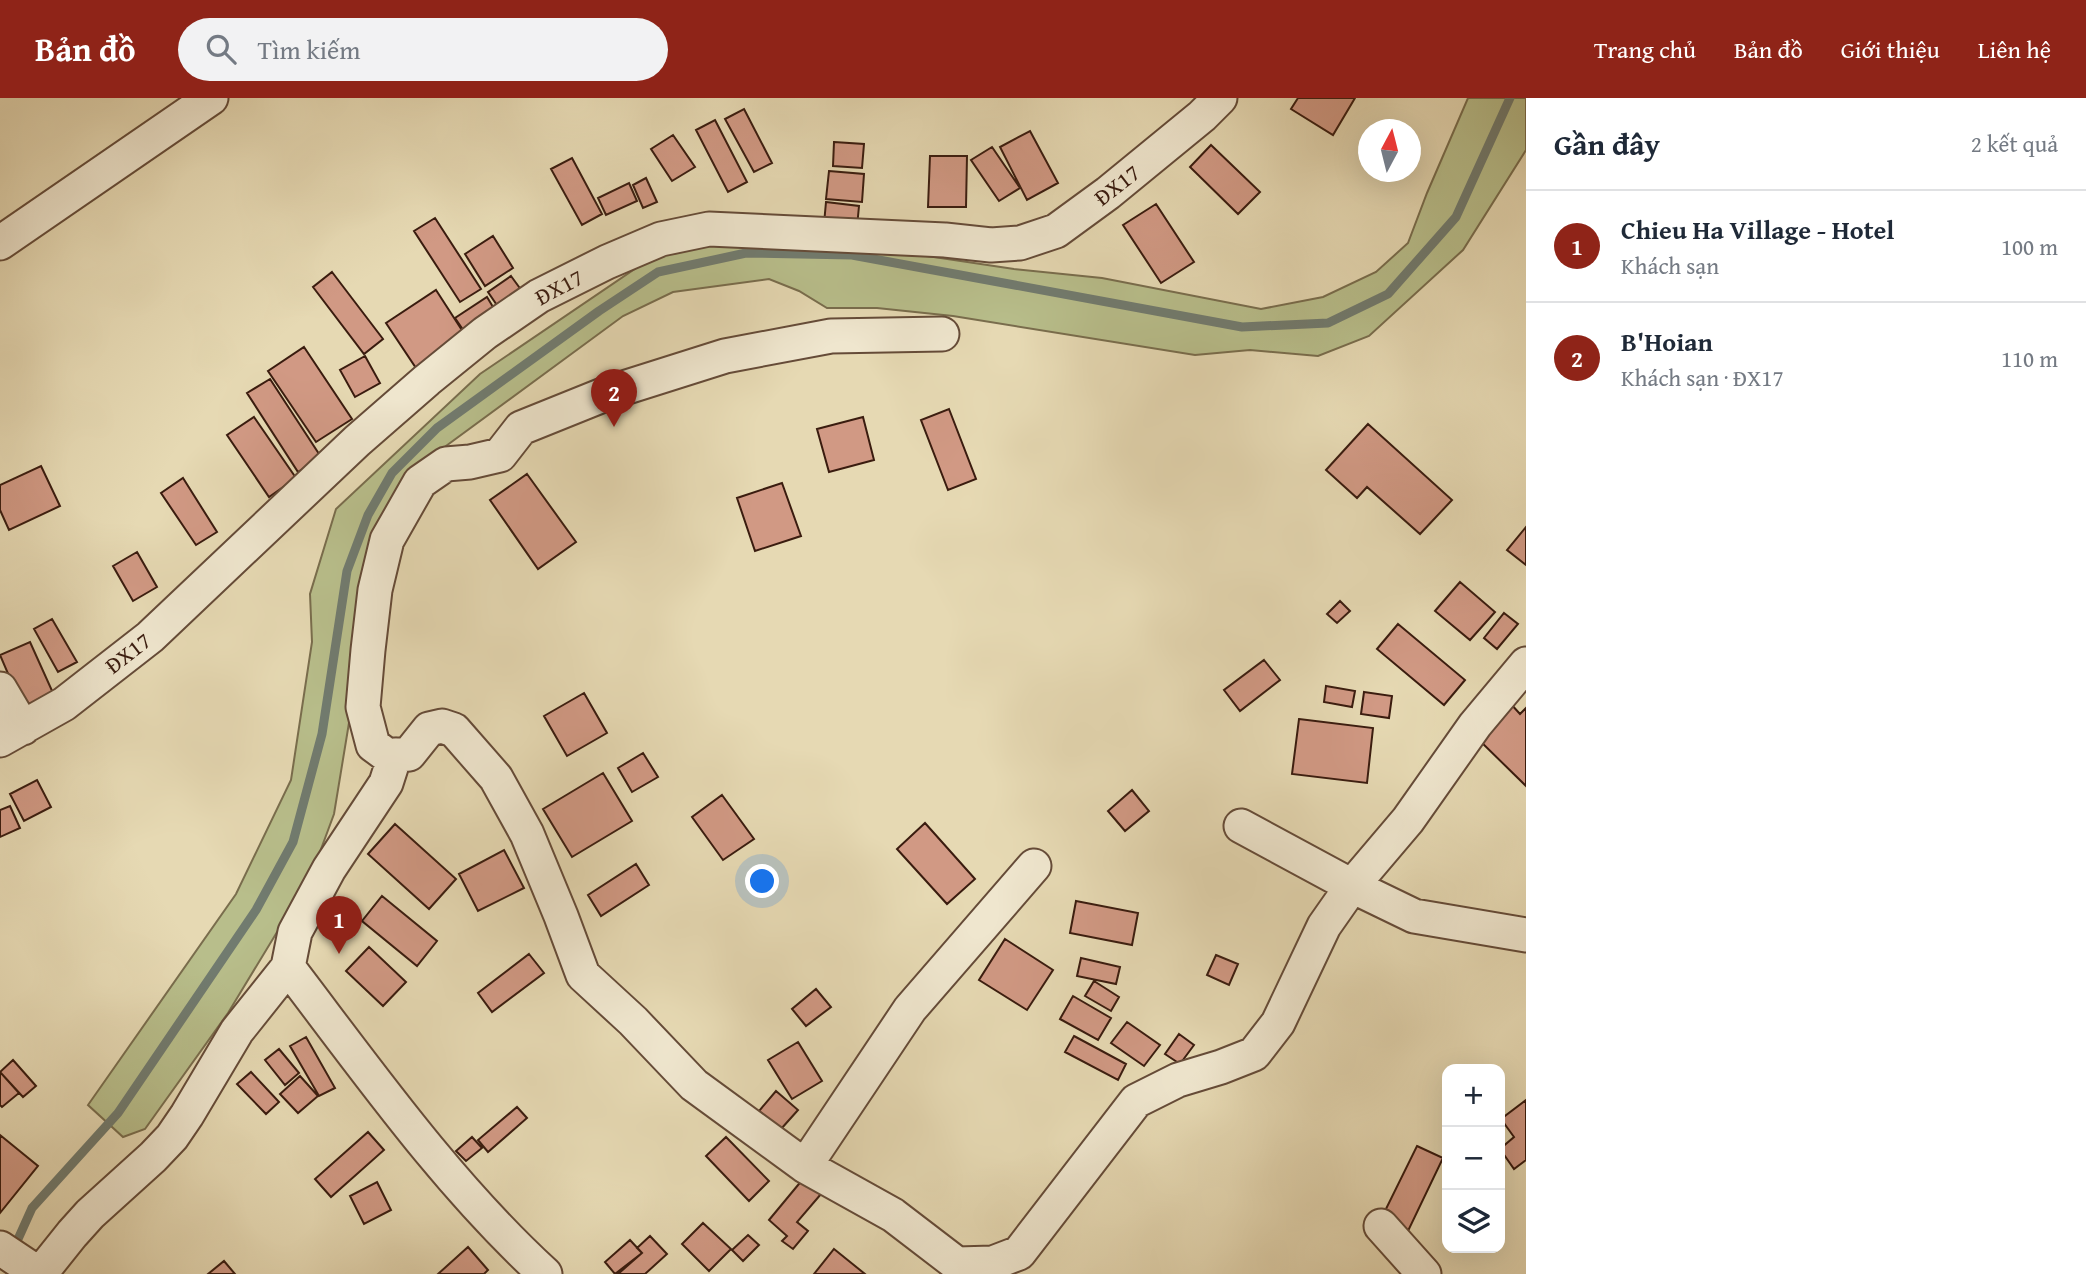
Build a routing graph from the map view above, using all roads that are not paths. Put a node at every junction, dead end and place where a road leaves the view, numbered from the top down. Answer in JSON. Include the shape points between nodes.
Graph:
{"nodes":[{"id":1,"x":211,"y":98,"type":"edge"},
{"id":2,"x":1220,"y":98,"type":"edge"},
{"id":3,"x":0,"y":243,"type":"edge"},
{"id":4,"x":942,"y":334,"type":"dead end"},
{"id":5,"x":1526,"y":664,"type":"edge"},
{"id":6,"x":0,"y":689,"type":"edge"},
{"id":7,"x":11,"y":734,"type":"edge"},
{"id":8,"x":395,"y":755,"type":"junction"},
{"id":9,"x":1241,"y":825,"type":"dead end"},
{"id":10,"x":1034,"y":866,"type":"dead end"},
{"id":11,"x":1352,"y":886,"type":"junction"},
{"id":12,"x":1526,"y":935,"type":"edge"},
{"id":13,"x":288,"y":967,"type":"junction"},
{"id":14,"x":805,"y":1166,"type":"junction"},
{"id":15,"x":1381,"y":1226,"type":"dead end"},
{"id":16,"x":0,"y":1248,"type":"edge"},
{"id":17,"x":953,"y":1269,"type":"edge"},
{"id":18,"x":39,"y":1274,"type":"edge"},
{"id":19,"x":545,"y":1274,"type":"edge"},
{"id":20,"x":1424,"y":1274,"type":"edge"}],
"edges":[{"from":1,"to":3,"type":"street"},
{"from":2,"to":7,"type":"street","name":"ĐX17","via":[[1056,231],[1020,243],[709,229],[661,239],[539,296],[485,333],[367,432],[150,637],[64,704]]},
{"from":4,"to":8,"type":"street","via":[[831,336],[725,356],[608,393],[521,428],[500,455],[446,464],[420,482],[387,540],[375,590],[367,661],[363,707],[373,745],[388,756]]},
{"from":5,"to":11,"type":"street"},
{"from":6,"to":7,"type":"street"},
{"from":8,"to":13,"type":"street","via":[[386,783],[329,869],[295,932]]},
{"from":8,"to":14,"type":"street","via":[[409,754],[429,729],[442,726],[454,730],[496,778],[527,834],[583,975],[694,1085]]},
{"from":9,"to":11,"type":"street"},
{"from":10,"to":14,"type":"street","via":[[909,1009]]},
{"from":11,"to":12,"type":"street","via":[[1415,916]]},
{"from":11,"to":17,"type":"street","via":[[1324,926],[1278,1023],[1254,1054],[1178,1080],[1136,1101],[1018,1253],[993,1263]]},
{"from":13,"to":18,"type":"street","via":[[237,1031],[172,1137],[90,1214]]},
{"from":13,"to":19,"type":"street","via":[[399,1114]]},
{"from":14,"to":17,"type":"street","via":[[893,1215]]},
{"from":15,"to":20,"type":"street"},
{"from":16,"to":18,"type":"street"}]}
